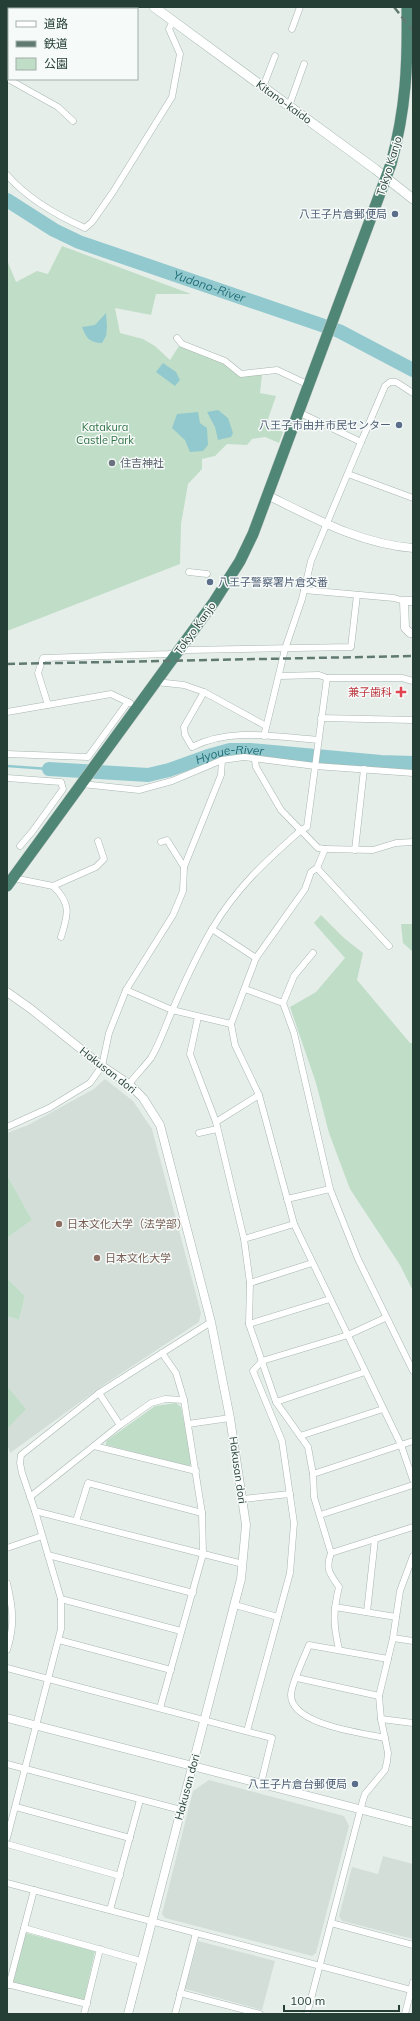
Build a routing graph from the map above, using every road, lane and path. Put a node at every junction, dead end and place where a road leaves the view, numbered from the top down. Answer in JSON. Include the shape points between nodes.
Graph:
{"nodes":[{"id":1,"x":300,"y":7,"type":"edge"},
{"id":2,"x":407,"y":7,"type":"edge"},
{"id":3,"x":158,"y":9,"type":"edge"},
{"id":4,"x":173,"y":21,"type":"junction"},
{"id":5,"x":292,"y":29,"type":"dead end"},
{"id":6,"x":275,"y":56,"type":"dead end"},
{"id":7,"x":400,"y":60,"type":"dead end"},
{"id":8,"x":304,"y":64,"type":"dead end"},
{"id":9,"x":407,"y":76,"type":"junction"},
{"id":10,"x":10,"y":80,"type":"edge"},
{"id":11,"x":263,"y":87,"type":"junction"},
{"id":12,"x":289,"y":106,"type":"junction"},
{"id":13,"x":73,"y":121,"type":"dead end"},
{"id":14,"x":386,"y":178,"type":"junction"},
{"id":15,"x":8,"y":179,"type":"edge"},
{"id":16,"x":413,"y":199,"type":"edge"},
{"id":17,"x":177,"y":338,"type":"dead end"},
{"id":18,"x":308,"y":385,"type":"junction"},
{"id":19,"x":413,"y":393,"type":"edge"},
{"id":20,"x":298,"y":412,"type":"junction"},
{"id":21,"x":361,"y":442,"type":"junction"},
{"id":22,"x":348,"y":474,"type":"junction"},
{"id":23,"x":268,"y":495,"type":"junction"},
{"id":24,"x":413,"y":498,"type":"edge"},
{"id":25,"x":327,"y":525,"type":"junction"},
{"id":26,"x":412,"y":547,"type":"edge"},
{"id":27,"x":189,"y":572,"type":"dead end"},
{"id":28,"x":207,"y":574,"type":"dead end"},
{"id":29,"x":304,"y":590,"type":"junction"},
{"id":30,"x":357,"y":595,"type":"junction"},
{"id":31,"x":404,"y":601,"type":"junction"},
{"id":32,"x":413,"y":601,"type":"edge"},
{"id":33,"x":413,"y":633,"type":"edge"},
{"id":34,"x":285,"y":649,"type":"junction"},
{"id":35,"x":178,"y":653,"type":"junction"},
{"id":36,"x":280,"y":676,"type":"junction"},
{"id":37,"x":327,"y":678,"type":"junction"},
{"id":38,"x":413,"y":681,"type":"edge"},
{"id":39,"x":156,"y":682,"type":"junction"},
{"id":40,"x":204,"y":692,"type":"junction"},
{"id":41,"x":48,"y":705,"type":"junction"},
{"id":42,"x":132,"y":705,"type":"junction"},
{"id":43,"x":7,"y":712,"type":"edge"},
{"id":44,"x":321,"y":718,"type":"junction"},
{"id":45,"x":413,"y":720,"type":"edge"},
{"id":46,"x":266,"y":726,"type":"junction"},
{"id":47,"x":264,"y":736,"type":"junction"},
{"id":48,"x":318,"y":742,"type":"junction"},
{"id":49,"x":7,"y":754,"type":"edge"},
{"id":50,"x":222,"y":760,"type":"junction"},
{"id":51,"x":255,"y":760,"type":"junction"},
{"id":52,"x":315,"y":763,"type":"junction"},
{"id":53,"x":364,"y":769,"type":"junction"},
{"id":54,"x":413,"y":773,"type":"edge"},
{"id":55,"x":7,"y":778,"type":"edge"},
{"id":56,"x":84,"y":781,"type":"junction"},
{"id":57,"x":301,"y":830,"type":"junction"},
{"id":58,"x":98,"y":841,"type":"dead end"},
{"id":59,"x":161,"y":842,"type":"dead end"},
{"id":60,"x":413,"y":842,"type":"edge"},
{"id":61,"x":20,"y":846,"type":"dead end"},
{"id":62,"x":325,"y":849,"type":"junction"},
{"id":63,"x":355,"y":850,"type":"junction"},
{"id":64,"x":184,"y":867,"type":"junction"},
{"id":65,"x":317,"y":868,"type":"junction"},
{"id":66,"x":10,"y":882,"type":"edge"},
{"id":67,"x":53,"y":886,"type":"junction"},
{"id":68,"x":212,"y":929,"type":"junction"},
{"id":69,"x":61,"y":937,"type":"dead end"},
{"id":70,"x":390,"y":946,"type":"dead end"},
{"id":71,"x":313,"y":953,"type":"dead end"},
{"id":72,"x":256,"y":958,"type":"junction"},
{"id":73,"x":245,"y":989,"type":"junction"},
{"id":74,"x":126,"y":990,"type":"junction"},
{"id":75,"x":7,"y":992,"type":"edge"},
{"id":76,"x":283,"y":1003,"type":"junction"},
{"id":77,"x":172,"y":1010,"type":"junction"},
{"id":78,"x":198,"y":1017,"type":"junction"},
{"id":79,"x":231,"y":1024,"type":"junction"},
{"id":80,"x":102,"y":1066,"type":"junction"},
{"id":81,"x":129,"y":1084,"type":"junction"},
{"id":82,"x":260,"y":1095,"type":"junction"},
{"id":83,"x":216,"y":1122,"type":"junction"},
{"id":84,"x":7,"y":1128,"type":"edge"},
{"id":85,"x":217,"y":1129,"type":"junction"},
{"id":86,"x":199,"y":1133,"type":"dead end"},
{"id":87,"x":330,"y":1189,"type":"junction"},
{"id":88,"x":287,"y":1198,"type":"junction"},
{"id":89,"x":294,"y":1224,"type":"junction"},
{"id":90,"x":244,"y":1239,"type":"junction"},
{"id":91,"x":312,"y":1263,"type":"junction"},
{"id":92,"x":250,"y":1283,"type":"junction"},
{"id":93,"x":330,"y":1299,"type":"junction"},
{"id":94,"x":385,"y":1318,"type":"junction"},
{"id":95,"x":211,"y":1322,"type":"junction"},
{"id":96,"x":249,"y":1324,"type":"junction"},
{"id":97,"x":348,"y":1336,"type":"junction"},
{"id":98,"x":162,"y":1353,"type":"junction"},
{"id":99,"x":262,"y":1361,"type":"junction"},
{"id":100,"x":413,"y":1371,"type":"edge"},
{"id":101,"x":365,"y":1372,"type":"junction"},
{"id":102,"x":99,"y":1393,"type":"junction"},
{"id":103,"x":184,"y":1400,"type":"junction"},
{"id":104,"x":276,"y":1402,"type":"junction"},
{"id":105,"x":383,"y":1408,"type":"junction"},
{"id":106,"x":230,"y":1418,"type":"junction"},
{"id":107,"x":188,"y":1424,"type":"junction"},
{"id":108,"x":120,"y":1425,"type":"junction"},
{"id":109,"x":300,"y":1436,"type":"junction"},
{"id":110,"x":413,"y":1442,"type":"edge"},
{"id":111,"x":401,"y":1445,"type":"junction"},
{"id":112,"x":94,"y":1446,"type":"junction"},
{"id":113,"x":196,"y":1471,"type":"junction"},
{"id":114,"x":313,"y":1474,"type":"junction"},
{"id":115,"x":413,"y":1480,"type":"edge"},
{"id":116,"x":413,"y":1485,"type":"edge"},
{"id":117,"x":290,"y":1494,"type":"junction"},
{"id":118,"x":30,"y":1497,"type":"junction"},
{"id":119,"x":243,"y":1499,"type":"junction"},
{"id":120,"x":35,"y":1511,"type":"junction"},
{"id":121,"x":202,"y":1513,"type":"junction"},
{"id":122,"x":320,"y":1514,"type":"junction"},
{"id":123,"x":76,"y":1521,"type":"junction"},
{"id":124,"x":413,"y":1527,"type":"edge"},
{"id":125,"x":42,"y":1536,"type":"junction"},
{"id":126,"x":375,"y":1539,"type":"junction"},
{"id":127,"x":7,"y":1548,"type":"edge"},
{"id":128,"x":331,"y":1553,"type":"junction"},
{"id":129,"x":203,"y":1554,"type":"junction"},
{"id":130,"x":48,"y":1555,"type":"junction"},
{"id":131,"x":413,"y":1556,"type":"edge"},
{"id":132,"x":243,"y":1564,"type":"junction"},
{"id":133,"x":7,"y":1582,"type":"edge"},
{"id":134,"x":193,"y":1593,"type":"junction"},
{"id":135,"x":61,"y":1599,"type":"junction"},
{"id":136,"x":234,"y":1605,"type":"junction"},
{"id":137,"x":335,"y":1607,"type":"junction"},
{"id":138,"x":367,"y":1612,"type":"junction"},
{"id":139,"x":278,"y":1617,"type":"junction"},
{"id":140,"x":396,"y":1617,"type":"junction"},
{"id":141,"x":181,"y":1631,"type":"junction"},
{"id":142,"x":393,"y":1638,"type":"junction"},
{"id":143,"x":59,"y":1640,"type":"junction"},
{"id":144,"x":413,"y":1641,"type":"edge"},
{"id":145,"x":339,"y":1649,"type":"junction"},
{"id":146,"x":7,"y":1650,"type":"edge"},
{"id":147,"x":388,"y":1659,"type":"junction"},
{"id":148,"x":7,"y":1668,"type":"edge"},
{"id":149,"x":171,"y":1670,"type":"junction"},
{"id":150,"x":49,"y":1678,"type":"junction"},
{"id":151,"x":297,"y":1678,"type":"junction"},
{"id":152,"x":379,"y":1696,"type":"junction"},
{"id":153,"x":160,"y":1708,"type":"junction"},
{"id":154,"x":7,"y":1718,"type":"edge"},
{"id":155,"x":381,"y":1719,"type":"junction"},
{"id":156,"x":204,"y":1720,"type":"junction"},
{"id":157,"x":413,"y":1723,"type":"edge"},
{"id":158,"x":37,"y":1726,"type":"junction"},
{"id":159,"x":247,"y":1731,"type":"junction"},
{"id":160,"x":385,"y":1738,"type":"junction"},
{"id":161,"x":7,"y":1764,"type":"edge"},
{"id":162,"x":192,"y":1765,"type":"junction"},
{"id":163,"x":25,"y":1770,"type":"junction"},
{"id":164,"x":261,"y":1783,"type":"junction"},
{"id":165,"x":140,"y":1800,"type":"junction"},
{"id":166,"x":16,"y":1807,"type":"junction"},
{"id":167,"x":180,"y":1810,"type":"junction"},
{"id":168,"x":360,"y":1810,"type":"junction"},
{"id":169,"x":413,"y":1823,"type":"edge"},
{"id":170,"x":7,"y":1838,"type":"edge"},
{"id":171,"x":130,"y":1838,"type":"junction"},
{"id":172,"x":7,"y":1844,"type":"edge"},
{"id":173,"x":120,"y":1876,"type":"junction"},
{"id":174,"x":7,"y":1883,"type":"edge"},
{"id":175,"x":34,"y":1890,"type":"junction"},
{"id":176,"x":110,"y":1910,"type":"junction"},
{"id":177,"x":152,"y":1921,"type":"junction"},
{"id":178,"x":330,"y":1923,"type":"junction"},
{"id":179,"x":24,"y":1928,"type":"junction"},
{"id":180,"x":196,"y":1933,"type":"junction"},
{"id":181,"x":413,"y":1945,"type":"edge"},
{"id":182,"x":100,"y":1949,"type":"junction"},
{"id":183,"x":142,"y":1961,"type":"junction"},
{"id":184,"x":319,"y":1966,"type":"junction"},
{"id":185,"x":413,"y":1982,"type":"edge"},
{"id":186,"x":8,"y":1984,"type":"edge"},
{"id":187,"x":411,"y":1990,"type":"junction"},
{"id":188,"x":180,"y":1993,"type":"junction"},
{"id":189,"x":87,"y":2004,"type":"junction"},
{"id":190,"x":84,"y":2014,"type":"edge"},
{"id":191,"x":128,"y":2014,"type":"edge"},
{"id":192,"x":175,"y":2014,"type":"edge"},
{"id":193,"x":260,"y":2014,"type":"edge"},
{"id":194,"x":307,"y":2014,"type":"edge"},
{"id":195,"x":405,"y":2014,"type":"edge"}],
"edges":[{"from":1,"to":5,"type":"street"},
{"from":2,"to":9,"type":"highway","name":"Tokyo Kanjo"},
{"from":3,"to":4,"type":"main road","name":"Kitano-kaido"},
{"from":4,"to":11,"type":"main road","name":"Kitano-kaido"},
{"from":4,"to":15,"type":"street","via":[[169,29],[180,57],[172,96],[92,222],[85,228],[67,220],[40,204]]},
{"from":6,"to":11,"type":"street"},
{"from":7,"to":9,"type":"street"},
{"from":8,"to":12,"type":"street"},
{"from":9,"to":14,"type":"highway","name":"Tokyo Kanjo","via":[[401,122]]},
{"from":10,"to":13,"type":"street","via":[[58,107]]},
{"from":11,"to":12,"type":"main road","name":"Kitano-kaido"},
{"from":12,"to":14,"type":"main road","name":"Kitano-kaido"},
{"from":14,"to":16,"type":"main road","name":"Kitano-kaido"},
{"from":14,"to":18,"type":"highway","name":"Tokyo Kanjo"},
{"from":17,"to":18,"type":"street","via":[[182,344],[225,361],[240,374],[277,370]]},
{"from":18,"to":20,"type":"highway","name":"Tokyo Kanjo"},
{"from":19,"to":21,"type":"street","via":[[396,382],[390,382],[385,386]]},
{"from":20,"to":21,"type":"street"},
{"from":20,"to":23,"type":"highway","name":"Tokyo Kanjo"},
{"from":21,"to":22,"type":"street"},
{"from":22,"to":24,"type":"street"},
{"from":22,"to":25,"type":"street"},
{"from":23,"to":25,"type":"street"},
{"from":23,"to":35,"type":"highway","name":"Tokyo Kanjo","via":[[240,561]]},
{"from":25,"to":26,"type":"street","via":[[367,540]]},
{"from":25,"to":29,"type":"street","via":[[311,561]]},
{"from":27,"to":28,"type":"street"},
{"from":29,"to":30,"type":"street"},
{"from":29,"to":34,"type":"street"},
{"from":30,"to":31,"type":"street"},
{"from":30,"to":34,"type":"street","via":[[351,647]]},
{"from":31,"to":32,"type":"street"},
{"from":31,"to":33,"type":"street","via":[[405,628]]},
{"from":34,"to":35,"type":"street","via":[[187,650]]},
{"from":34,"to":36,"type":"street"},
{"from":35,"to":39,"type":"highway","name":"Tokyo Kanjo"},
{"from":35,"to":41,"type":"street","via":[[43,658],[38,673]]},
{"from":36,"to":37,"type":"street","via":[[319,675]]},
{"from":36,"to":46,"type":"street"},
{"from":37,"to":38,"type":"street","via":[[402,678]]},
{"from":37,"to":44,"type":"street"},
{"from":39,"to":40,"type":"street","via":[[184,685]]},
{"from":39,"to":42,"type":"highway","name":"Tokyo Kanjo"},
{"from":40,"to":46,"type":"street"},
{"from":40,"to":47,"type":"street","via":[[184,727],[185,735],[192,747],[203,741],[221,737]]},
{"from":41,"to":42,"type":"street","via":[[111,694]]},
{"from":41,"to":43,"type":"street"},
{"from":42,"to":49,"type":"street","via":[[88,757]]},
{"from":42,"to":56,"type":"highway","name":"Tokyo Kanjo"},
{"from":44,"to":45,"type":"street"},
{"from":44,"to":48,"type":"street"},
{"from":46,"to":47,"type":"street"},
{"from":47,"to":48,"type":"street"},
{"from":48,"to":52,"type":"street"},
{"from":50,"to":51,"type":"street","via":[[244,757]]},
{"from":50,"to":56,"type":"street","via":[[172,781],[139,790]]},
{"from":50,"to":64,"type":"street","via":[[221,775]]},
{"from":51,"to":52,"type":"street"},
{"from":51,"to":57,"type":"street","via":[[256,767],[276,803]]},
{"from":52,"to":53,"type":"street"},
{"from":52,"to":57,"type":"street","via":[[308,827]]},
{"from":53,"to":54,"type":"street"},
{"from":53,"to":63,"type":"street"},
{"from":55,"to":61,"type":"street","via":[[61,782],[64,789]]},
{"from":56,"to":66,"type":"highway","name":"Tokyo Kanjo"},
{"from":57,"to":62,"type":"street","via":[[318,848]]},
{"from":57,"to":68,"type":"street","via":[[254,871],[234,895]]},
{"from":58,"to":67,"type":"street","via":[[104,859],[96,867]]},
{"from":59,"to":64,"type":"street","via":[[167,840]]},
{"from":60,"to":63,"type":"street","via":[[396,843],[373,850]]},
{"from":62,"to":63,"type":"street"},
{"from":62,"to":65,"type":"street"},
{"from":64,"to":74,"type":"street","via":[[183,891],[173,915]]},
{"from":65,"to":70,"type":"street"},
{"from":65,"to":72,"type":"street","via":[[311,872],[305,889]]},
{"from":66,"to":67,"type":"street"},
{"from":67,"to":69,"type":"street","via":[[62,895],[68,913]]},
{"from":68,"to":72,"type":"street"},
{"from":68,"to":77,"type":"street"},
{"from":71,"to":76,"type":"street","via":[[294,976]]},
{"from":72,"to":73,"type":"street"},
{"from":73,"to":76,"type":"street"},
{"from":73,"to":79,"type":"street"},
{"from":74,"to":77,"type":"street"},
{"from":74,"to":80,"type":"street","via":[[108,1033]]},
{"from":75,"to":80,"type":"street","name":"Hakusan dori"},
{"from":76,"to":87,"type":"street","via":[[294,1033]]},
{"from":77,"to":78,"type":"street"},
{"from":77,"to":81,"type":"street","via":[[161,1040]]},
{"from":78,"to":79,"type":"street"},
{"from":78,"to":83,"type":"street","via":[[190,1054]]},
{"from":79,"to":82,"type":"street","via":[[235,1045]]},
{"from":80,"to":81,"type":"street","name":"Hakusan dori"},
{"from":80,"to":84,"type":"street","via":[[90,1083],[49,1108]]},
{"from":81,"to":95,"type":"street","name":"Hakusan dori","via":[[143,1098],[160,1126]]},
{"from":82,"to":83,"type":"street"},
{"from":82,"to":88,"type":"street"},
{"from":83,"to":85,"type":"street"},
{"from":85,"to":86,"type":"street"},
{"from":85,"to":90,"type":"street"},
{"from":87,"to":88,"type":"street"},
{"from":87,"to":94,"type":"street"},
{"from":88,"to":89,"type":"street"},
{"from":89,"to":90,"type":"street"},
{"from":89,"to":91,"type":"street"},
{"from":90,"to":92,"type":"street"},
{"from":91,"to":92,"type":"street"},
{"from":91,"to":93,"type":"street"},
{"from":92,"to":96,"type":"street"},
{"from":93,"to":96,"type":"street"},
{"from":93,"to":97,"type":"street"},
{"from":94,"to":97,"type":"street"},
{"from":94,"to":100,"type":"street"},
{"from":95,"to":98,"type":"street"},
{"from":95,"to":106,"type":"street","name":"Hakusan dori"},
{"from":96,"to":99,"type":"street"},
{"from":97,"to":99,"type":"street"},
{"from":97,"to":101,"type":"street"},
{"from":98,"to":102,"type":"street"},
{"from":98,"to":103,"type":"street","via":[[176,1373]]},
{"from":99,"to":104,"type":"street"},
{"from":99,"to":117,"type":"street","via":[[253,1371],[282,1441]]},
{"from":101,"to":104,"type":"street"},
{"from":101,"to":105,"type":"street"},
{"from":102,"to":108,"type":"street"},
{"from":102,"to":118,"type":"street","via":[[21,1455],[20,1463]]},
{"from":103,"to":107,"type":"street"},
{"from":103,"to":108,"type":"street","via":[[165,1399],[151,1403]]},
{"from":104,"to":109,"type":"street"},
{"from":105,"to":109,"type":"street"},
{"from":105,"to":111,"type":"street"},
{"from":106,"to":107,"type":"street"},
{"from":106,"to":119,"type":"street","name":"Hakusan dori"},
{"from":107,"to":113,"type":"street"},
{"from":108,"to":112,"type":"street"},
{"from":109,"to":114,"type":"street","via":[[308,1447]]},
{"from":110,"to":111,"type":"street"},
{"from":111,"to":114,"type":"street"},
{"from":111,"to":115,"type":"street"},
{"from":112,"to":113,"type":"street"},
{"from":112,"to":118,"type":"street"},
{"from":113,"to":121,"type":"street"},
{"from":114,"to":122,"type":"street","via":[[314,1497]]},
{"from":116,"to":122,"type":"street"},
{"from":117,"to":119,"type":"street"},
{"from":117,"to":139,"type":"street","via":[[294,1523],[293,1547],[290,1573]]},
{"from":118,"to":120,"type":"street"},
{"from":119,"to":132,"type":"street","name":"Hakusan dori","via":[[246,1525]]},
{"from":120,"to":123,"type":"street"},
{"from":120,"to":125,"type":"street"},
{"from":121,"to":123,"type":"street","via":[[88,1483]]},
{"from":121,"to":129,"type":"street"},
{"from":122,"to":128,"type":"street"},
{"from":123,"to":129,"type":"street"},
{"from":124,"to":126,"type":"street"},
{"from":125,"to":127,"type":"street"},
{"from":125,"to":130,"type":"street"},
{"from":126,"to":128,"type":"street"},
{"from":126,"to":138,"type":"street"},
{"from":128,"to":137,"type":"street","via":[[327,1563],[328,1570],[339,1587]]},
{"from":129,"to":132,"type":"street"},
{"from":129,"to":134,"type":"street"},
{"from":130,"to":134,"type":"street"},
{"from":130,"to":135,"type":"street"},
{"from":131,"to":140,"type":"street","via":[[400,1591]]},
{"from":132,"to":136,"type":"street","name":"Hakusan dori"},
{"from":133,"to":146,"type":"street","via":[[13,1608],[12,1630]]},
{"from":134,"to":141,"type":"street"},
{"from":135,"to":141,"type":"street"},
{"from":135,"to":143,"type":"street"},
{"from":136,"to":139,"type":"street"},
{"from":136,"to":156,"type":"street","name":"Hakusan dori"},
{"from":137,"to":138,"type":"street"},
{"from":137,"to":145,"type":"street","via":[[334,1627]]},
{"from":138,"to":140,"type":"street"},
{"from":139,"to":159,"type":"street"},
{"from":140,"to":142,"type":"street"},
{"from":141,"to":149,"type":"street"},
{"from":142,"to":144,"type":"street"},
{"from":142,"to":147,"type":"street"},
{"from":143,"to":149,"type":"street"},
{"from":143,"to":150,"type":"street"},
{"from":145,"to":147,"type":"street"},
{"from":145,"to":151,"type":"street","via":[[309,1645]]},
{"from":147,"to":152,"type":"street"},
{"from":148,"to":150,"type":"street"},
{"from":149,"to":153,"type":"street"},
{"from":150,"to":153,"type":"street"},
{"from":150,"to":158,"type":"street"},
{"from":151,"to":152,"type":"street"},
{"from":151,"to":160,"type":"street","via":[[291,1695],[295,1705],[310,1719],[331,1727]]},
{"from":152,"to":155,"type":"street"},
{"from":153,"to":156,"type":"street"},
{"from":154,"to":158,"type":"street"},
{"from":155,"to":157,"type":"street"},
{"from":155,"to":160,"type":"street"},
{"from":156,"to":159,"type":"street"},
{"from":156,"to":162,"type":"street","name":"Hakusan dori"},
{"from":158,"to":162,"type":"street"},
{"from":158,"to":163,"type":"street"},
{"from":159,"to":164,"type":"street","via":[[272,1738]]},
{"from":160,"to":168,"type":"street","via":[[388,1753],[385,1770],[365,1794]]},
{"from":161,"to":163,"type":"street"},
{"from":162,"to":164,"type":"street"},
{"from":162,"to":167,"type":"street","name":"Hakusan dori"},
{"from":163,"to":165,"type":"street"},
{"from":163,"to":166,"type":"street"},
{"from":164,"to":168,"type":"street"},
{"from":165,"to":167,"type":"street"},
{"from":165,"to":171,"type":"street"},
{"from":166,"to":170,"type":"street"},
{"from":166,"to":171,"type":"street"},
{"from":167,"to":177,"type":"street","name":"Hakusan dori"},
{"from":168,"to":169,"type":"street"},
{"from":168,"to":178,"type":"street"},
{"from":171,"to":173,"type":"street"},
{"from":172,"to":173,"type":"street"},
{"from":173,"to":176,"type":"street"},
{"from":174,"to":175,"type":"street"},
{"from":175,"to":176,"type":"street"},
{"from":175,"to":179,"type":"street"},
{"from":176,"to":177,"type":"street"},
{"from":177,"to":180,"type":"street"},
{"from":177,"to":183,"type":"street","name":"Hakusan dori"},
{"from":178,"to":181,"type":"street"},
{"from":178,"to":184,"type":"street"},
{"from":179,"to":182,"type":"street"},
{"from":179,"to":186,"type":"street"},
{"from":180,"to":184,"type":"street"},
{"from":180,"to":188,"type":"street"},
{"from":182,"to":183,"type":"street"},
{"from":182,"to":189,"type":"street"},
{"from":183,"to":191,"type":"street","name":"Hakusan dori"},
{"from":184,"to":187,"type":"street"},
{"from":184,"to":194,"type":"street"},
{"from":185,"to":187,"type":"street"},
{"from":186,"to":189,"type":"street"},
{"from":187,"to":195,"type":"street"},
{"from":188,"to":192,"type":"street"},
{"from":188,"to":193,"type":"street"},
{"from":189,"to":190,"type":"street"}]}
